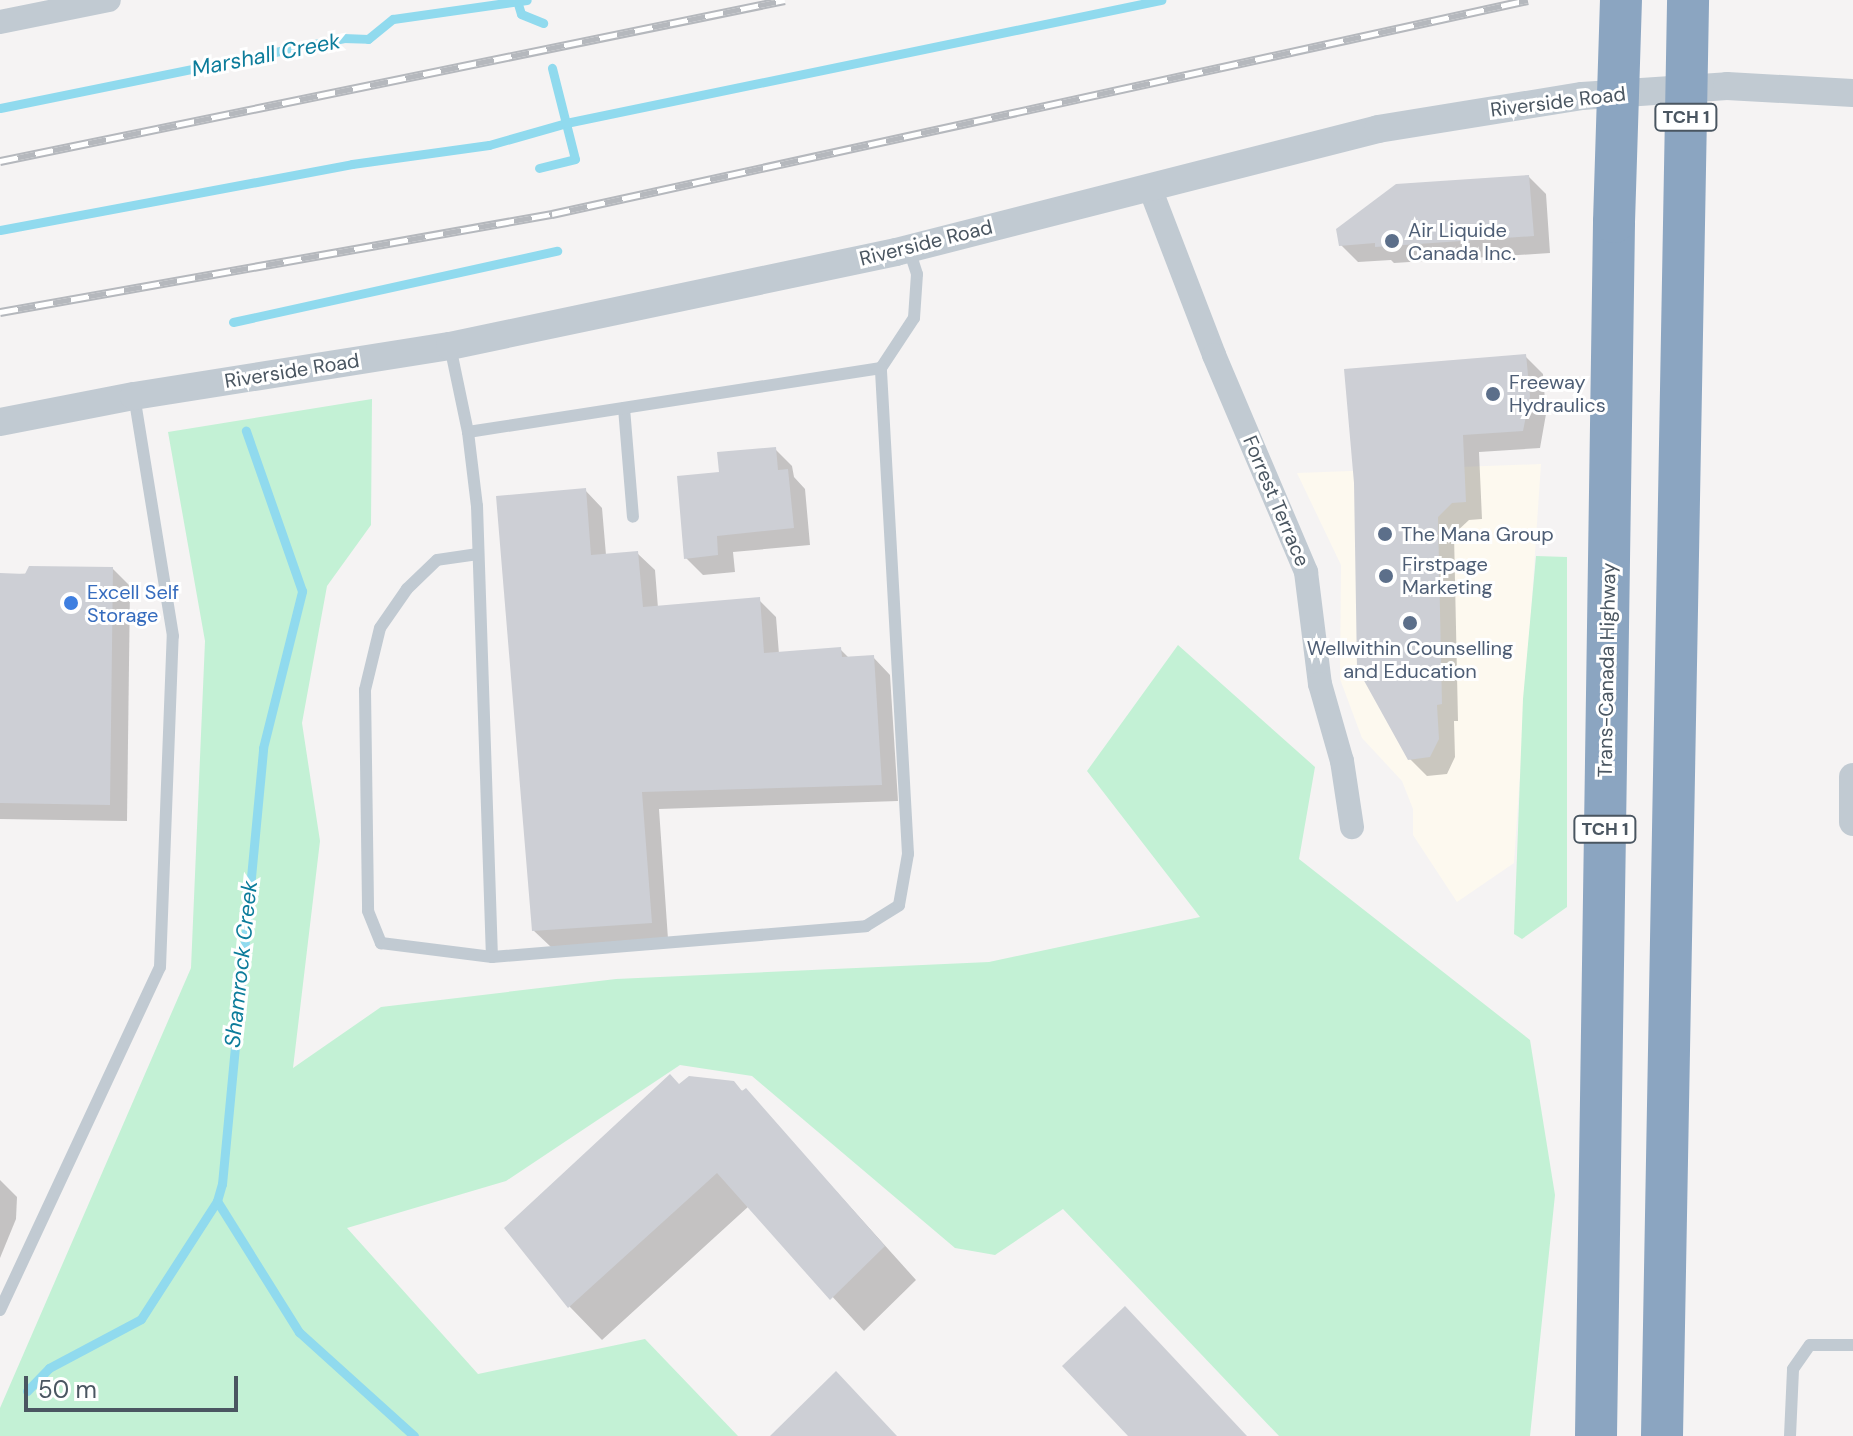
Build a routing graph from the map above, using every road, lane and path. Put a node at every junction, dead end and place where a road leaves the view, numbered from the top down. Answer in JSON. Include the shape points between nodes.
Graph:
{"nodes":[{"id":1,"x":109,"y":0,"type":"edge"},
{"id":2,"x":1621,"y":0,"type":"edge"},
{"id":3,"x":1688,"y":0,"type":"edge"},
{"id":4,"x":0,"y":22,"type":"edge"},
{"id":5,"x":1853,"y":93,"type":"edge"},
{"id":6,"x":1150,"y":188,"type":"junction"},
{"id":7,"x":909,"y":248,"type":"junction"},
{"id":8,"x":450,"y":346,"type":"junction"},
{"id":9,"x":881,"y":368,"type":"junction"},
{"id":10,"x":134,"y":396,"type":"junction"},
{"id":11,"x":624,"y":408,"type":"junction"},
{"id":12,"x":0,"y":422,"type":"edge"},
{"id":13,"x":468,"y":432,"type":"junction"},
{"id":14,"x":633,"y":517,"type":"dead end"},
{"id":15,"x":478,"y":554,"type":"junction"},
{"id":16,"x":1853,"y":777,"type":"edge"},
{"id":17,"x":1853,"y":822,"type":"edge"},
{"id":18,"x":1352,"y":827,"type":"dead end"},
{"id":19,"x":492,"y":957,"type":"junction"},
{"id":20,"x":0,"y":1310,"type":"edge"},
{"id":21,"x":1853,"y":1345,"type":"edge"},
{"id":22,"x":1596,"y":1436,"type":"edge"},
{"id":23,"x":1662,"y":1436,"type":"edge"},
{"id":24,"x":1790,"y":1436,"type":"edge"}],
"edges":[{"from":1,"to":4,"type":"street"},
{"from":2,"to":22,"type":"highway","name":"Trans-Canada Highway","number":"TCH 1"},
{"from":3,"to":23,"type":"highway","number":"TCH 1"},
{"from":5,"to":6,"type":"street","name":"Riverside Road","via":[[1727,86],[1582,96],[1378,129]]},
{"from":6,"to":7,"type":"street","name":"Riverside Road"},
{"from":6,"to":18,"type":"street","name":"Forrest Terrace","via":[[1306,572],[1320,684],[1342,761]]},
{"from":7,"to":8,"type":"street","name":"Riverside Road"},
{"from":7,"to":9,"type":"lane","via":[[917,274],[914,318]]},
{"from":8,"to":10,"type":"street","name":"Riverside Road"},
{"from":8,"to":13,"type":"lane"},
{"from":9,"to":11,"type":"lane"},
{"from":9,"to":19,"type":"lane","via":[[908,854],[899,905],[866,926]]},
{"from":10,"to":12,"type":"street","name":"Riverside Road"},
{"from":10,"to":20,"type":"lane","via":[[173,636],[160,967]]},
{"from":11,"to":13,"type":"lane"},
{"from":11,"to":14,"type":"lane"},
{"from":13,"to":15,"type":"lane"},
{"from":15,"to":19,"type":"lane"},
{"from":15,"to":19,"type":"lane","via":[[437,560],[407,589],[380,628],[365,690],[368,911],[381,943]]},
{"from":16,"to":17,"type":"street"},
{"from":21,"to":24,"type":"lane","via":[[1810,1345],[1793,1369]]}]}
